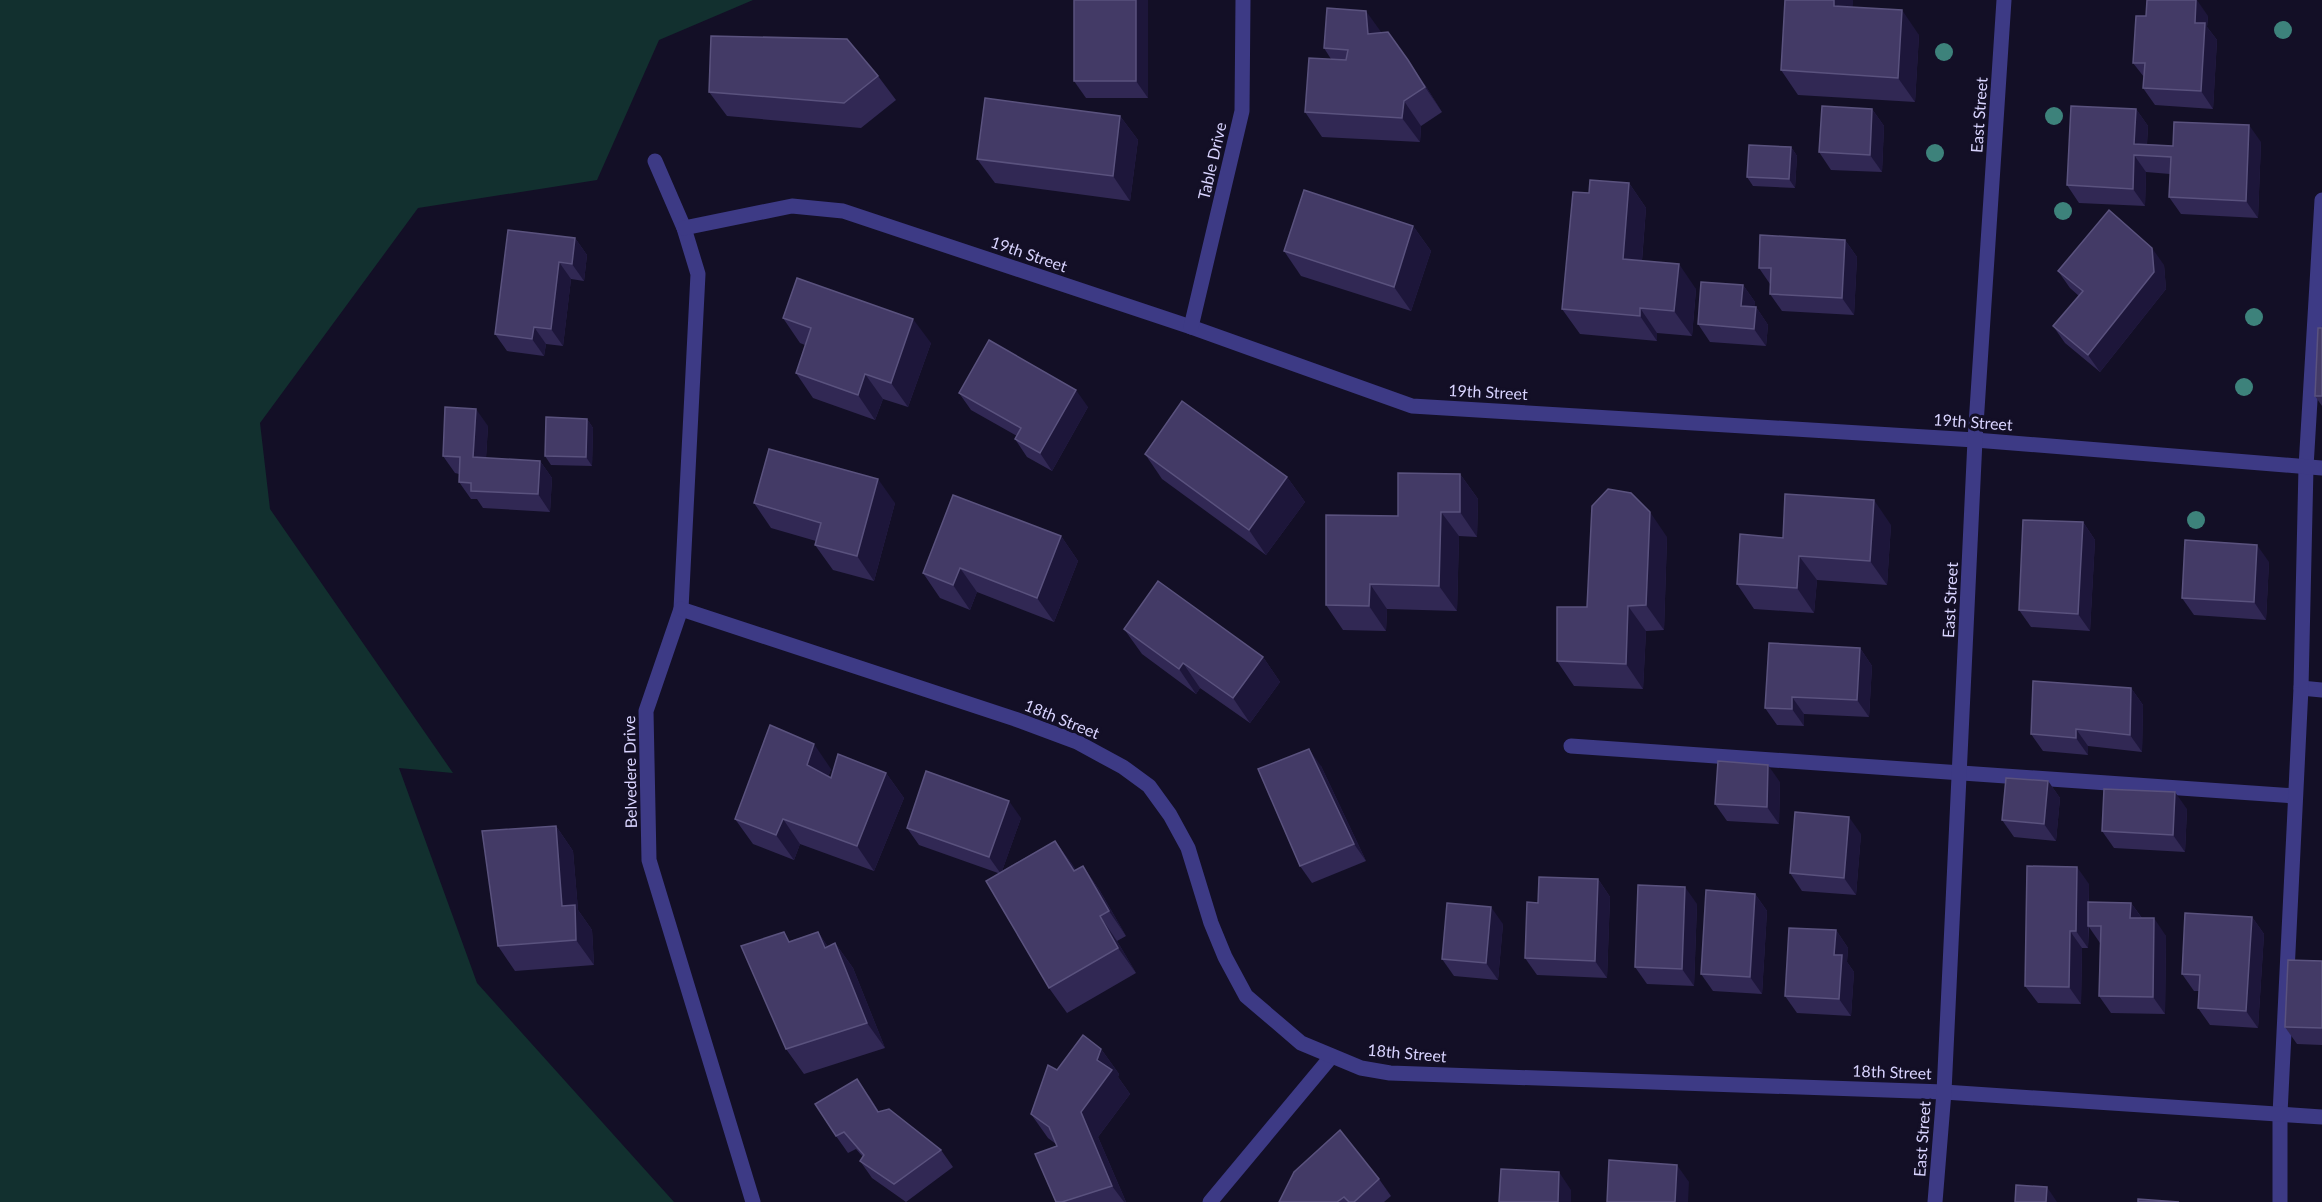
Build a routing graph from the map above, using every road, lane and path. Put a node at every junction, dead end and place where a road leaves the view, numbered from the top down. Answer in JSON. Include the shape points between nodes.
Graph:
{"nodes":[{"id":1,"x":1243,"y":0,"type":"edge"},
{"id":2,"x":2004,"y":0,"type":"edge"},
{"id":3,"x":655,"y":161,"type":"dead end"},
{"id":4,"x":2322,"y":200,"type":"edge"},
{"id":5,"x":684,"y":228,"type":"junction"},
{"id":6,"x":1191,"y":327,"type":"junction"},
{"id":7,"x":1975,"y":440,"type":"junction"},
{"id":8,"x":2306,"y":467,"type":"junction"},
{"id":9,"x":2322,"y":468,"type":"edge"},
{"id":10,"x":681,"y":609,"type":"junction"},
{"id":11,"x":2301,"y":688,"type":"junction"},
{"id":12,"x":2322,"y":690,"type":"edge"},
{"id":13,"x":1571,"y":746,"type":"dead end"},
{"id":14,"x":1959,"y":772,"type":"junction"},
{"id":15,"x":2295,"y":796,"type":"junction"},
{"id":16,"x":1331,"y":1057,"type":"junction"},
{"id":17,"x":1944,"y":1092,"type":"junction"},
{"id":18,"x":2280,"y":1114,"type":"junction"},
{"id":19,"x":2322,"y":1117,"type":"edge"},
{"id":20,"x":753,"y":1202,"type":"edge"},
{"id":21,"x":1210,"y":1202,"type":"edge"},
{"id":22,"x":1935,"y":1202,"type":"edge"},
{"id":23,"x":2280,"y":1202,"type":"edge"}],
"edges":[{"from":1,"to":6,"type":"street","name":"Table Drive","via":[[1242,111]]},
{"from":2,"to":7,"type":"street","name":"East Street"},
{"from":3,"to":5,"type":"street","name":"Belvedere Drive"},
{"from":4,"to":8,"type":"street"},
{"from":5,"to":6,"type":"street","name":"19th Street","via":[[792,206],[843,211]]},
{"from":5,"to":10,"type":"street","name":"Belvedere Drive","via":[[698,274]]},
{"from":6,"to":7,"type":"street","name":"19th Street","via":[[1412,406]]},
{"from":7,"to":8,"type":"street","name":"19th Street"},
{"from":7,"to":14,"type":"street","name":"East Street"},
{"from":8,"to":9,"type":"street","name":"19th Street"},
{"from":8,"to":11,"type":"street"},
{"from":10,"to":16,"type":"street","name":"18th Street","via":[[1015,719],[1077,742],[1123,767],[1149,786],[1188,848],[1211,923],[1246,996],[1301,1043]]},
{"from":10,"to":20,"type":"street","name":"Belvedere Drive","via":[[646,711],[649,860]]},
{"from":11,"to":12,"type":"street"},
{"from":11,"to":15,"type":"street"},
{"from":13,"to":14,"type":"street"},
{"from":14,"to":15,"type":"street"},
{"from":14,"to":17,"type":"street","name":"East Street"},
{"from":15,"to":18,"type":"street"},
{"from":16,"to":17,"type":"street","name":"18th Street","via":[[1390,1073]]},
{"from":16,"to":21,"type":"street"},
{"from":17,"to":18,"type":"street","name":"18th Street"},
{"from":17,"to":22,"type":"street","name":"East Street"},
{"from":18,"to":19,"type":"street","name":"18th Street"},
{"from":18,"to":23,"type":"street"}]}
